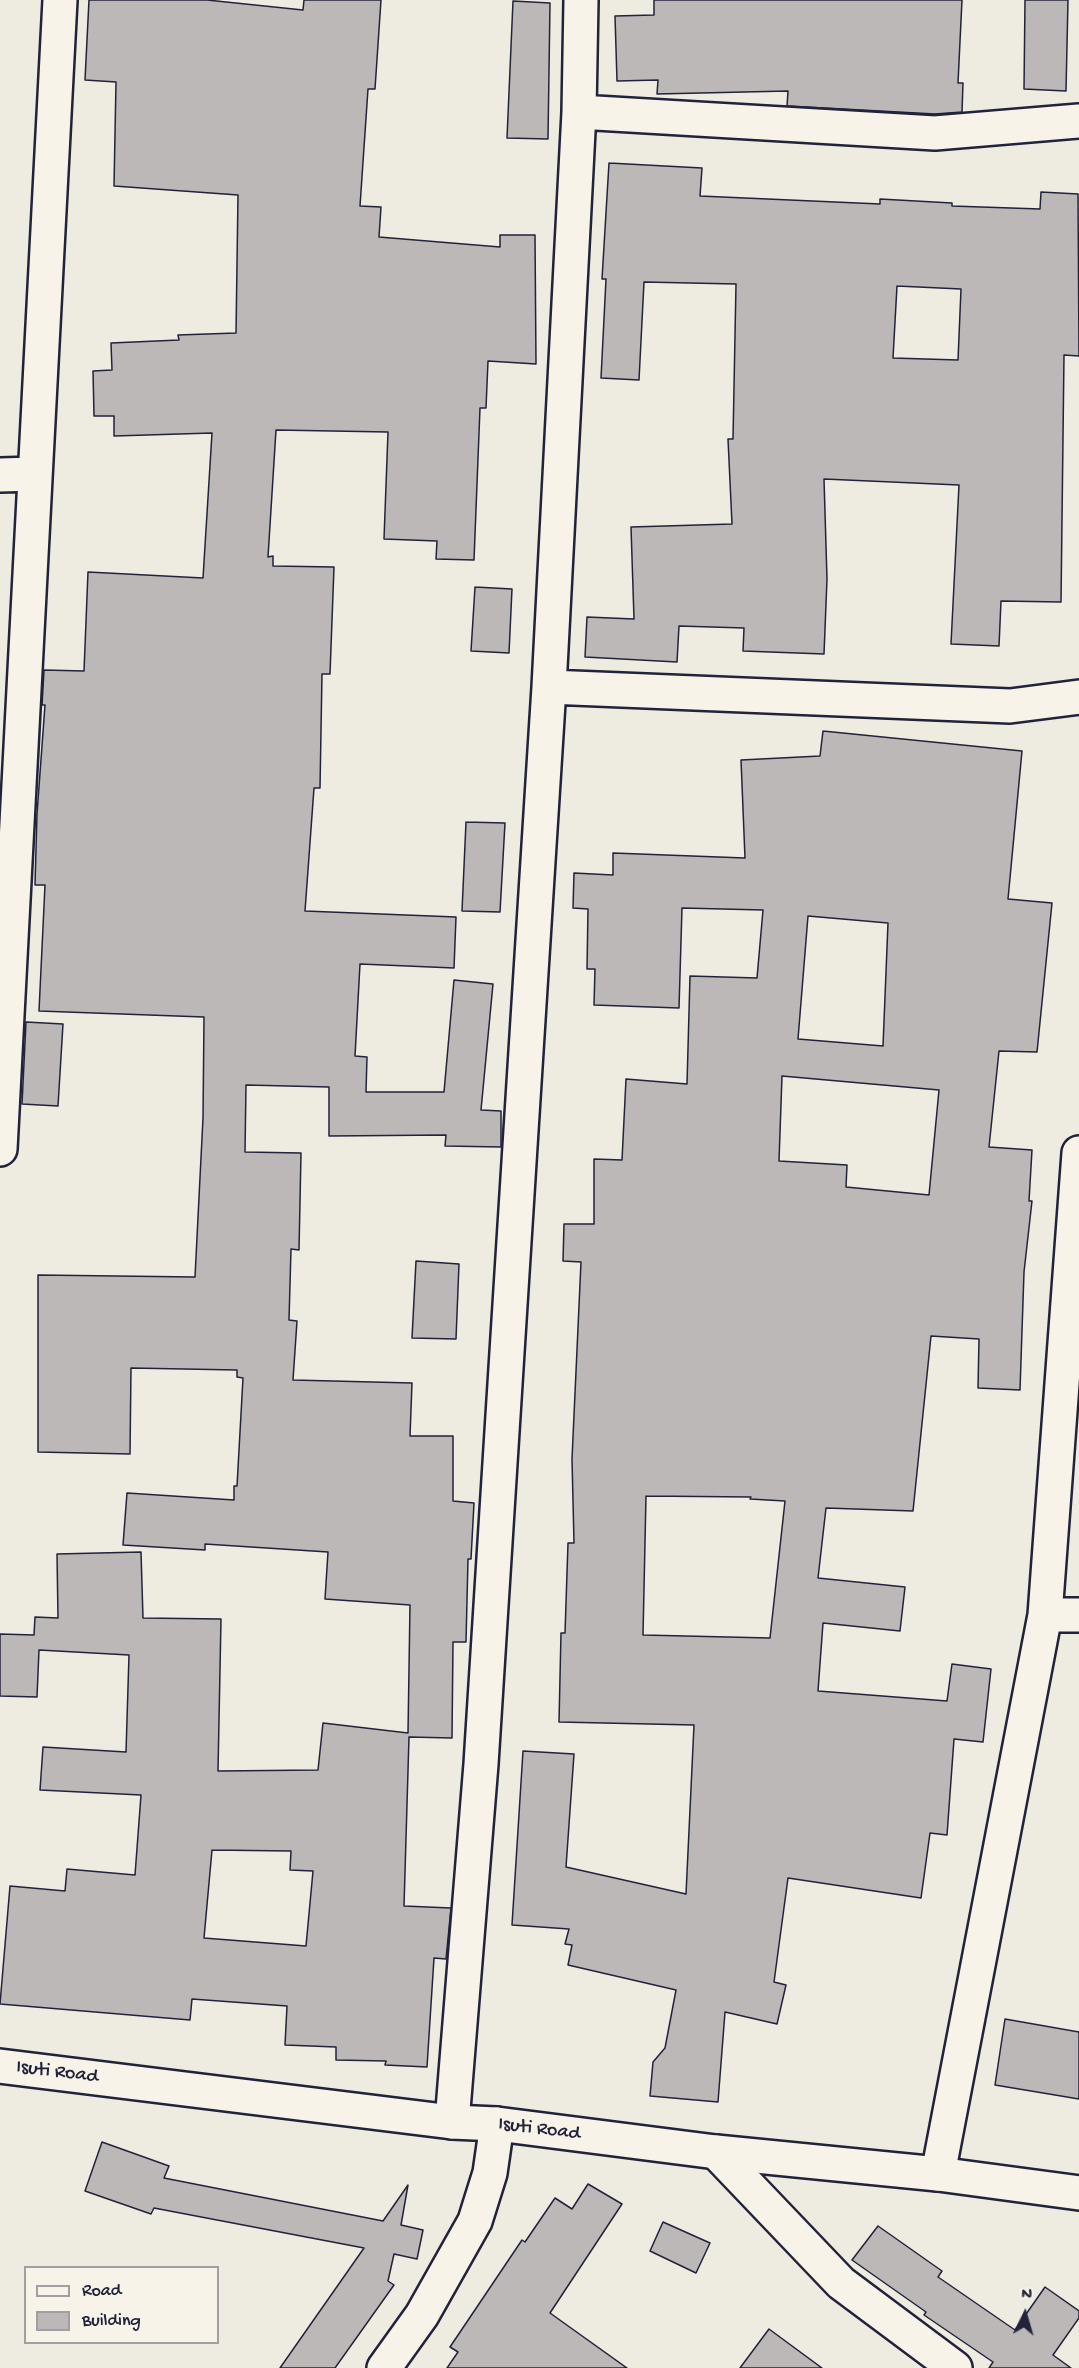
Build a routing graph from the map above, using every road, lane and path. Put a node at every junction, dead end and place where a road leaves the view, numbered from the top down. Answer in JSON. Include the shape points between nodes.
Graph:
{"nodes":[{"id":1,"x":60,"y":0,"type":"edge"},
{"id":2,"x":582,"y":0,"type":"edge"},
{"id":3,"x":579,"y":112,"type":"junction"},
{"id":4,"x":1079,"y":122,"type":"edge"},
{"id":5,"x":34,"y":474,"type":"junction"},
{"id":6,"x":0,"y":475,"type":"edge"},
{"id":7,"x":549,"y":687,"type":"junction"},
{"id":8,"x":1079,"y":697,"type":"edge"},
{"id":9,"x":0,"y":1149,"type":"edge"},
{"id":10,"x":1079,"y":1154,"type":"edge"},
{"id":11,"x":1045,"y":1615,"type":"junction"},
{"id":12,"x":1079,"y":1615,"type":"edge"},
{"id":13,"x":0,"y":2066,"type":"edge"},
{"id":14,"x":452,"y":2122,"type":"junction"},
{"id":15,"x":497,"y":2124,"type":"junction"},
{"id":16,"x":716,"y":2152,"type":"junction"},
{"id":17,"x":938,"y":2174,"type":"junction"},
{"id":18,"x":1079,"y":2193,"type":"edge"},
{"id":19,"x":384,"y":2368,"type":"edge"},
{"id":20,"x":955,"y":2368,"type":"edge"}],
"edges":[{"from":1,"to":5,"type":"street"},
{"from":2,"to":3,"type":"street"},
{"from":3,"to":4,"type":"street","via":[[935,133]]},
{"from":3,"to":7,"type":"street"},
{"from":5,"to":6,"type":"street"},
{"from":5,"to":9,"type":"street"},
{"from":7,"to":8,"type":"street","via":[[1010,706]]},
{"from":7,"to":14,"type":"street","via":[[482,1764]]},
{"from":10,"to":11,"type":"street"},
{"from":11,"to":12,"type":"street"},
{"from":11,"to":17,"type":"street"},
{"from":13,"to":14,"type":"street","name":"Isuti Road"},
{"from":14,"to":15,"type":"street","name":"Isuti Road"},
{"from":15,"to":16,"type":"street","name":"Isuti Road"},
{"from":15,"to":19,"type":"street","via":[[490,2173],[475,2221],[422,2315]]},
{"from":16,"to":17,"type":"street","name":"Isuti Road"},
{"from":16,"to":20,"type":"street","via":[[841,2283]]},
{"from":17,"to":18,"type":"street","name":"Isuti Road"}]}
